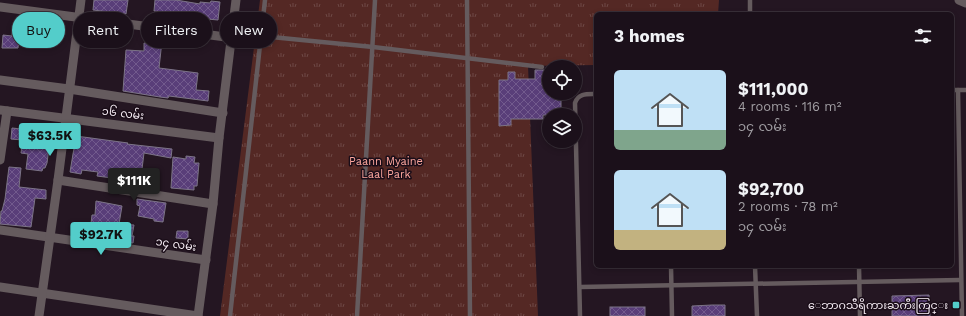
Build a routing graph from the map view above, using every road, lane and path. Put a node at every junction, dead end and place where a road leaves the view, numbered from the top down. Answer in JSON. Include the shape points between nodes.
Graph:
{"nodes":[{"id":1,"x":81,"y":0,"type":"edge"},
{"id":2,"x":236,"y":0,"type":"edge"},
{"id":3,"x":265,"y":0,"type":"edge"},
{"id":4,"x":375,"y":0,"type":"edge"},
{"id":5,"x":467,"y":0,"type":"edge"},
{"id":6,"x":750,"y":0,"type":"edge"},
{"id":7,"x":959,"y":0,"type":"edge"},
{"id":8,"x":966,"y":3,"type":"edge"},
{"id":9,"x":0,"y":7,"type":"edge"},
{"id":10,"x":80,"y":12,"type":"edge"},
{"id":11,"x":235,"y":12,"type":"edge"},
{"id":12,"x":264,"y":12,"type":"edge"},
{"id":13,"x":750,"y":12,"type":"edge"},
{"id":14,"x":73,"y":16,"type":"edge"},
{"id":15,"x":133,"y":24,"type":"edge"},
{"id":16,"x":220,"y":36,"type":"edge"},
{"id":17,"x":277,"y":38,"type":"edge"},
{"id":18,"x":372,"y":47,"type":"junction"},
{"id":19,"x":75,"y":48,"type":"edge"},
{"id":20,"x":231,"y":48,"type":"edge"},
{"id":21,"x":260,"y":48,"type":"edge"},
{"id":22,"x":468,"y":58,"type":"junction"},
{"id":23,"x":542,"y":67,"type":"dead end"},
{"id":24,"x":0,"y":80,"type":"edge"},
{"id":25,"x":69,"y":89,"type":"junction"},
{"id":26,"x":954,"y":90,"type":"edge"},
{"id":27,"x":958,"y":90,"type":"junction"},
{"id":28,"x":966,"y":90,"type":"edge"},
{"id":29,"x":594,"y":94,"type":"edge"},
{"id":30,"x":3,"y":111,"type":"edge"},
{"id":31,"x":223,"y":113,"type":"junction"},
{"id":32,"x":66,"y":118,"type":"junction"},
{"id":33,"x":219,"y":138,"type":"junction"},
{"id":34,"x":0,"y":160,"type":"edge"},
{"id":35,"x":58,"y":180,"type":"junction"},
{"id":36,"x":213,"y":204,"type":"junction"},
{"id":37,"x":0,"y":230,"type":"edge"},
{"id":38,"x":49,"y":238,"type":"junction"},
{"id":39,"x":206,"y":260,"type":"junction"},
{"id":40,"x":671,"y":268,"type":"edge"},
{"id":41,"x":755,"y":268,"type":"edge"},
{"id":42,"x":859,"y":268,"type":"edge"},
{"id":43,"x":960,"y":280,"type":"junction"},
{"id":44,"x":859,"y":282,"type":"junction"},
{"id":45,"x":756,"y":284,"type":"junction"},
{"id":46,"x":672,"y":285,"type":"junction"},
{"id":47,"x":0,"y":287,"type":"edge"},
{"id":48,"x":580,"y":287,"type":"junction"},
{"id":49,"x":42,"y":294,"type":"junction"},
{"id":50,"x":39,"y":316,"type":"edge"},
{"id":51,"x":198,"y":316,"type":"edge"},
{"id":52,"x":230,"y":316,"type":"edge"},
{"id":53,"x":357,"y":316,"type":"edge"},
{"id":54,"x":470,"y":316,"type":"edge"},
{"id":55,"x":580,"y":316,"type":"edge"},
{"id":56,"x":672,"y":316,"type":"edge"},
{"id":57,"x":756,"y":316,"type":"edge"},
{"id":58,"x":860,"y":316,"type":"edge"},
{"id":59,"x":962,"y":316,"type":"edge"}],
"edges":[{"from":1,"to":10,"type":"street"},
{"from":2,"to":11,"type":"street"},
{"from":3,"to":12,"type":"lane"},
{"from":4,"to":18,"type":"lane"},
{"from":5,"to":22,"type":"lane"},
{"from":6,"to":13,"type":"lane"},
{"from":7,"to":8,"type":"street"},
{"from":9,"to":14,"type":"street"},
{"from":15,"to":16,"type":"street"},
{"from":17,"to":18,"type":"lane"},
{"from":18,"to":22,"type":"lane"},
{"from":18,"to":53,"type":"lane"},
{"from":19,"to":25,"type":"street"},
{"from":20,"to":31,"type":"street"},
{"from":21,"to":52,"type":"lane"},
{"from":22,"to":23,"type":"lane"},
{"from":22,"to":54,"type":"lane"},
{"from":24,"to":25,"type":"street"},
{"from":25,"to":31,"type":"street"},
{"from":25,"to":32,"type":"street"},
{"from":26,"to":27,"type":"lane"},
{"from":27,"to":28,"type":"lane"},
{"from":27,"to":43,"type":"lane"},
{"from":29,"to":48,"type":"lane","via":[[580,95],[575,103]]},
{"from":30,"to":32,"type":"street","name":"၁၆ လမ်း"},
{"from":30,"to":34,"type":"street"},
{"from":31,"to":33,"type":"street"},
{"from":32,"to":33,"type":"street","name":"၁၆ လမ်း"},
{"from":32,"to":35,"type":"street"},
{"from":33,"to":36,"type":"street"},
{"from":35,"to":36,"type":"street"},
{"from":35,"to":38,"type":"street"},
{"from":36,"to":39,"type":"street"},
{"from":37,"to":38,"type":"street","name":"၁၄ လမ်း"},
{"from":38,"to":39,"type":"street","name":"၁၄ လမ်း"},
{"from":38,"to":49,"type":"street"},
{"from":39,"to":51,"type":"street"},
{"from":40,"to":46,"type":"lane"},
{"from":41,"to":45,"type":"lane"},
{"from":42,"to":44,"type":"lane"},
{"from":43,"to":44,"type":"lane"},
{"from":43,"to":59,"type":"lane"},
{"from":44,"to":45,"type":"lane"},
{"from":44,"to":58,"type":"lane"},
{"from":45,"to":46,"type":"lane"},
{"from":45,"to":57,"type":"lane"},
{"from":46,"to":48,"type":"lane"},
{"from":46,"to":56,"type":"lane"},
{"from":47,"to":49,"type":"street"},
{"from":48,"to":55,"type":"lane"},
{"from":49,"to":50,"type":"street"},
{"from":49,"to":51,"type":"street"}]}
